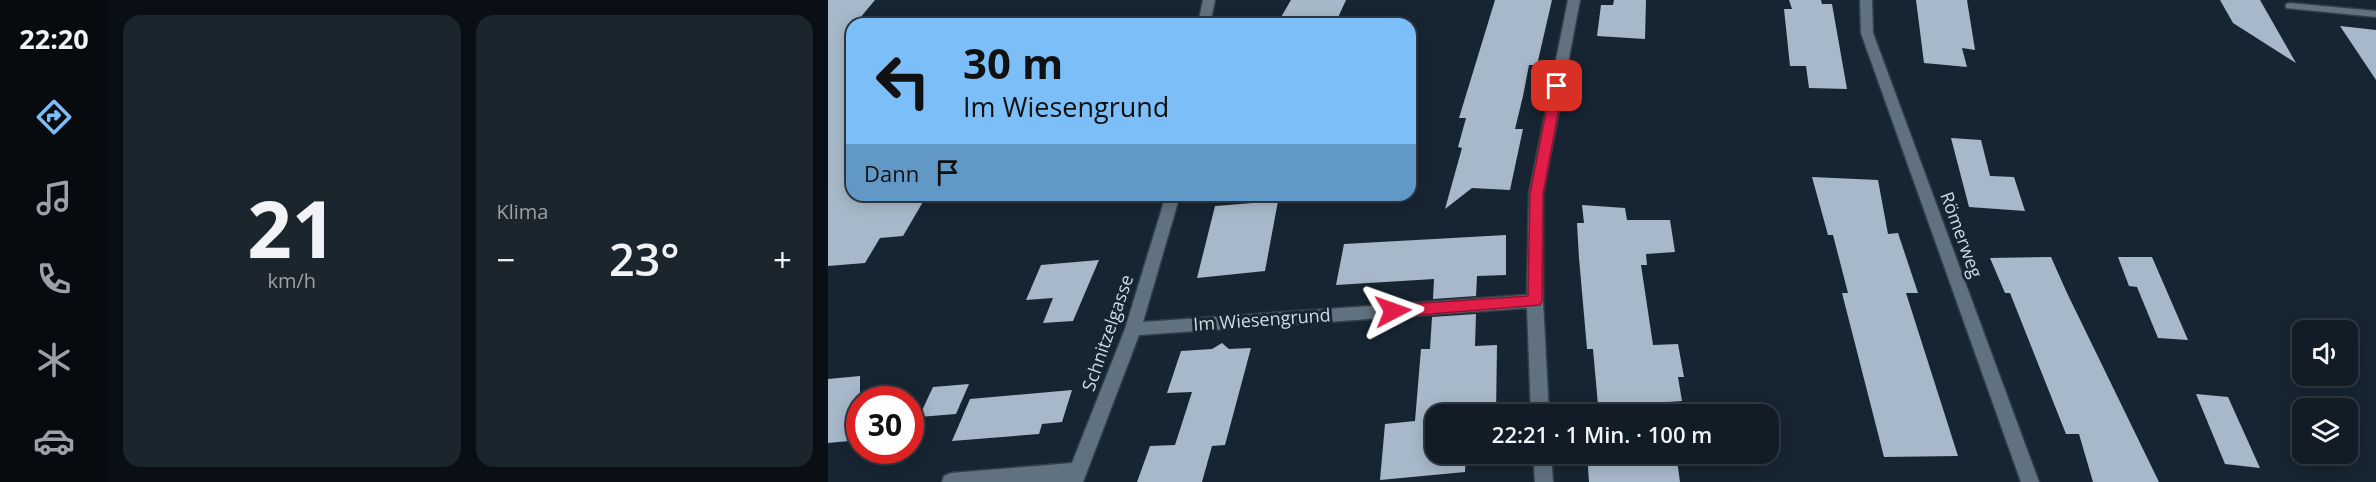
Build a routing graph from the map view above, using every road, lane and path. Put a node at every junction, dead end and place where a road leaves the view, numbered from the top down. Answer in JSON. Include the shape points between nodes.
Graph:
{"nodes":[{"id":1,"x":1209,"y":0,"type":"edge"},
{"id":2,"x":1574,"y":0,"type":"edge"},
{"id":3,"x":1866,"y":0,"type":"edge"},
{"id":4,"x":2290,"y":6,"type":"dead end"},
{"id":5,"x":2376,"y":14,"type":"edge"},
{"id":6,"x":1205,"y":18,"type":"edge"},
{"id":7,"x":1171,"y":201,"type":"edge"},
{"id":8,"x":1535,"y":301,"type":"junction"},
{"id":9,"x":1132,"y":329,"type":"junction"},
{"id":10,"x":1540,"y":404,"type":"edge"},
{"id":11,"x":1543,"y":464,"type":"edge"},
{"id":12,"x":1076,"y":476,"type":"edge"},
{"id":13,"x":951,"y":482,"type":"edge"},
{"id":14,"x":1544,"y":482,"type":"edge"},
{"id":15,"x":2030,"y":482,"type":"edge"}],
"edges":[{"from":1,"to":6,"type":"street"},
{"from":2,"to":8,"type":"street","via":[[1536,194]]},
{"from":3,"to":15,"type":"street","name":"Römerweg","via":[[1867,33]]},
{"from":4,"to":5,"type":"street"},
{"from":7,"to":9,"type":"street","name":"Schnitzelgasse"},
{"from":8,"to":9,"type":"street","name":"Im Wiesengrund"},
{"from":8,"to":10,"type":"street"},
{"from":9,"to":12,"type":"street","name":"Schnitzelgasse"},
{"from":11,"to":14,"type":"street"},
{"from":12,"to":13,"type":"street"}]}
